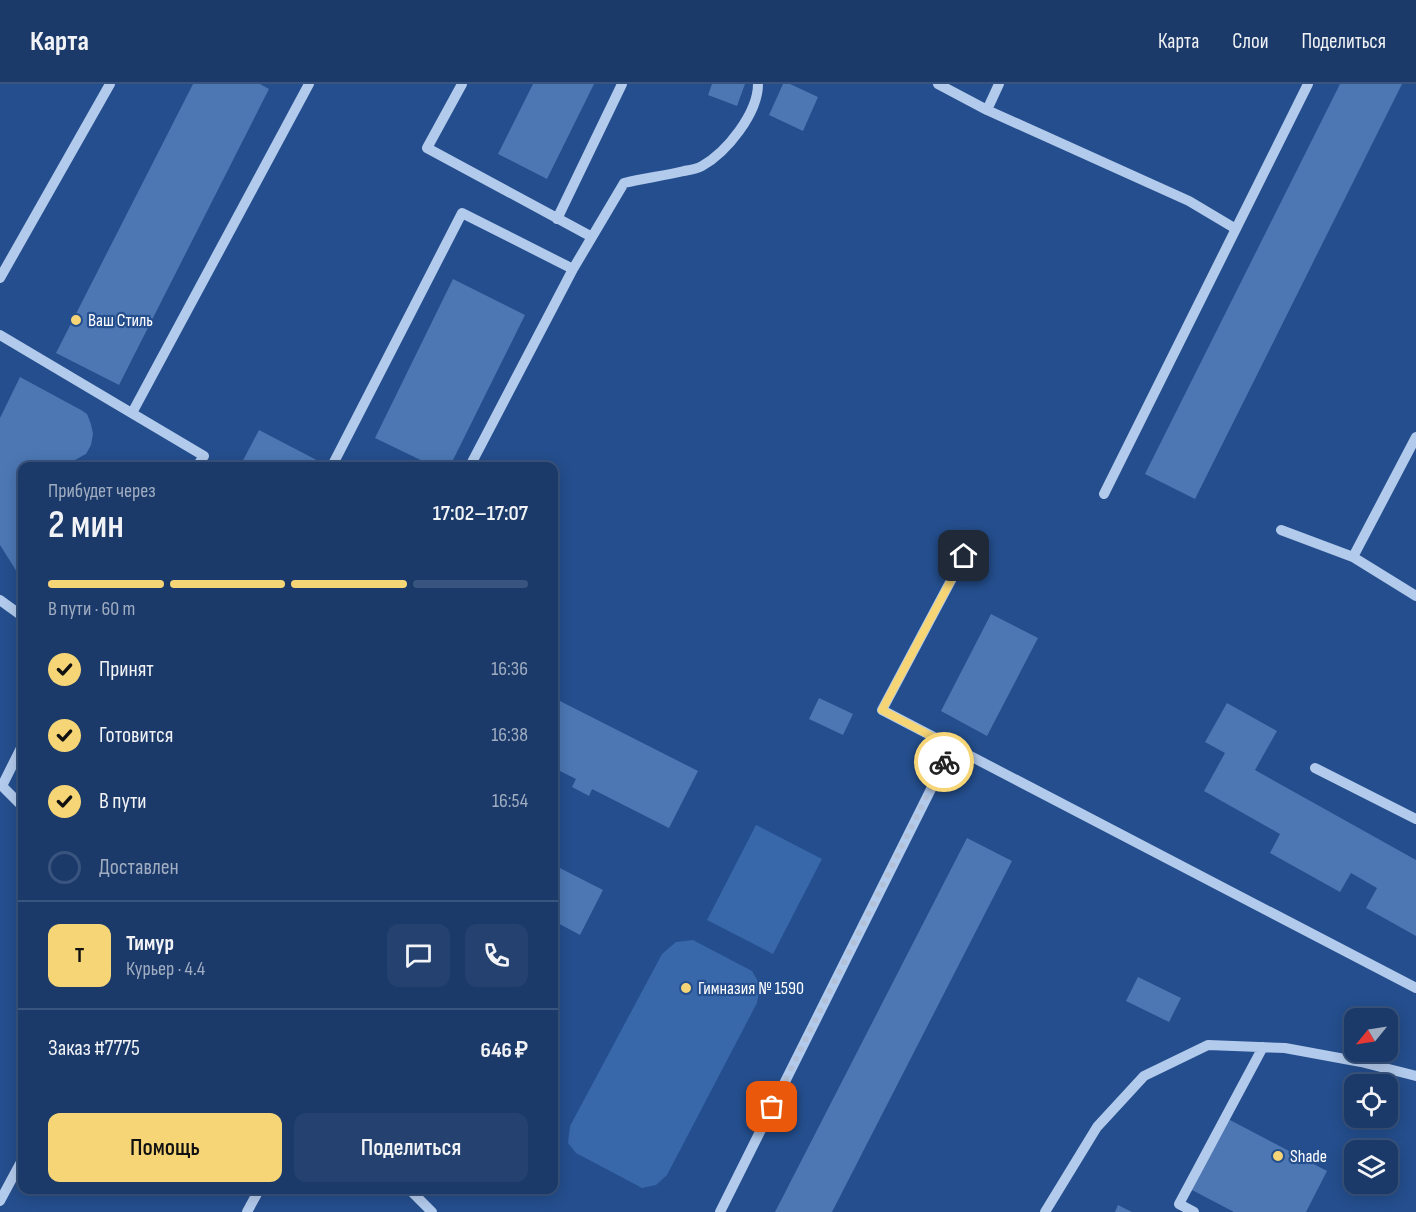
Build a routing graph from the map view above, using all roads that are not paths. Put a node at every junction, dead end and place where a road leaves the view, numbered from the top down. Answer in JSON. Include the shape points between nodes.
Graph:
{"nodes":[{"id":1,"x":110,"y":84,"type":"edge"},
{"id":2,"x":309,"y":84,"type":"edge"},
{"id":3,"x":462,"y":84,"type":"edge"},
{"id":4,"x":622,"y":84,"type":"edge"},
{"id":5,"x":758,"y":84,"type":"edge"},
{"id":6,"x":938,"y":84,"type":"edge"},
{"id":7,"x":999,"y":84,"type":"edge"},
{"id":8,"x":1308,"y":84,"type":"edge"},
{"id":9,"x":987,"y":110,"type":"junction"},
{"id":10,"x":557,"y":219,"type":"junction"},
{"id":11,"x":1236,"y":229,"type":"junction"},
{"id":12,"x":592,"y":237,"type":"junction"},
{"id":13,"x":573,"y":269,"type":"junction"},
{"id":14,"x":0,"y":278,"type":"edge"},
{"id":15,"x":0,"y":334,"type":"edge"},
{"id":16,"x":132,"y":413,"type":"junction"},
{"id":17,"x":1416,"y":436,"type":"edge"},
{"id":18,"x":200,"y":462,"type":"edge"},
{"id":19,"x":334,"y":462,"type":"edge"},
{"id":20,"x":472,"y":462,"type":"edge"},
{"id":21,"x":1104,"y":495,"type":"dead end"},
{"id":22,"x":1281,"y":530,"type":"dead end"},
{"id":23,"x":964,"y":556,"type":"dead end"},
{"id":24,"x":1353,"y":557,"type":"junction"},
{"id":25,"x":1416,"y":596,"type":"edge"},
{"id":26,"x":0,"y":600,"type":"edge"},
{"id":27,"x":18,"y":613,"type":"edge"},
{"id":28,"x":952,"y":747,"type":"junction"},
{"id":29,"x":18,"y":753,"type":"edge"},
{"id":30,"x":1316,"y":768,"type":"dead end"},
{"id":31,"x":1,"y":785,"type":"edge"},
{"id":32,"x":18,"y":802,"type":"edge"},
{"id":33,"x":1416,"y":819,"type":"edge"},
{"id":34,"x":1416,"y":988,"type":"edge"},
{"id":35,"x":1263,"y":1047,"type":"junction"},
{"id":36,"x":1416,"y":1076,"type":"edge"},
{"id":37,"x":18,"y":1167,"type":"edge"},
{"id":38,"x":258,"y":1194,"type":"edge"},
{"id":39,"x":414,"y":1194,"type":"edge"},
{"id":40,"x":0,"y":1201,"type":"edge"},
{"id":41,"x":247,"y":1212,"type":"edge"},
{"id":42,"x":432,"y":1212,"type":"edge"},
{"id":43,"x":720,"y":1212,"type":"edge"},
{"id":44,"x":1045,"y":1212,"type":"edge"},
{"id":45,"x":1194,"y":1212,"type":"edge"}],
"edges":[{"from":1,"to":14,"type":"street"},
{"from":2,"to":16,"type":"street"},
{"from":3,"to":10,"type":"street","via":[[427,148]]},
{"from":4,"to":10,"type":"street"},
{"from":5,"to":12,"type":"street","via":[[758,95],[743,125],[722,151],[700,167],[624,183]]},
{"from":6,"to":9,"type":"street"},
{"from":7,"to":9,"type":"street"},
{"from":8,"to":11,"type":"street"},
{"from":9,"to":11,"type":"street","via":[[1189,201]]},
{"from":10,"to":12,"type":"street"},
{"from":11,"to":21,"type":"street"},
{"from":12,"to":13,"type":"street"},
{"from":13,"to":19,"type":"street","via":[[462,213]]},
{"from":13,"to":20,"type":"street"},
{"from":15,"to":16,"type":"street"},
{"from":16,"to":18,"type":"street","via":[[204,456]]},
{"from":17,"to":24,"type":"street"},
{"from":22,"to":24,"type":"street"},
{"from":23,"to":28,"type":"street","via":[[882,710]]},
{"from":24,"to":25,"type":"street"},
{"from":26,"to":27,"type":"street"},
{"from":28,"to":34,"type":"street"},
{"from":28,"to":43,"type":"street"},
{"from":29,"to":31,"type":"street"},
{"from":30,"to":33,"type":"street"},
{"from":31,"to":32,"type":"street"},
{"from":35,"to":36,"type":"street","via":[[1349,1060]]},
{"from":35,"to":44,"type":"street","via":[[1208,1044],[1144,1076],[1097,1127]]},
{"from":35,"to":45,"type":"street","via":[[1179,1204]]},
{"from":37,"to":40,"type":"street"},
{"from":38,"to":41,"type":"street"},
{"from":39,"to":42,"type":"street"}]}
